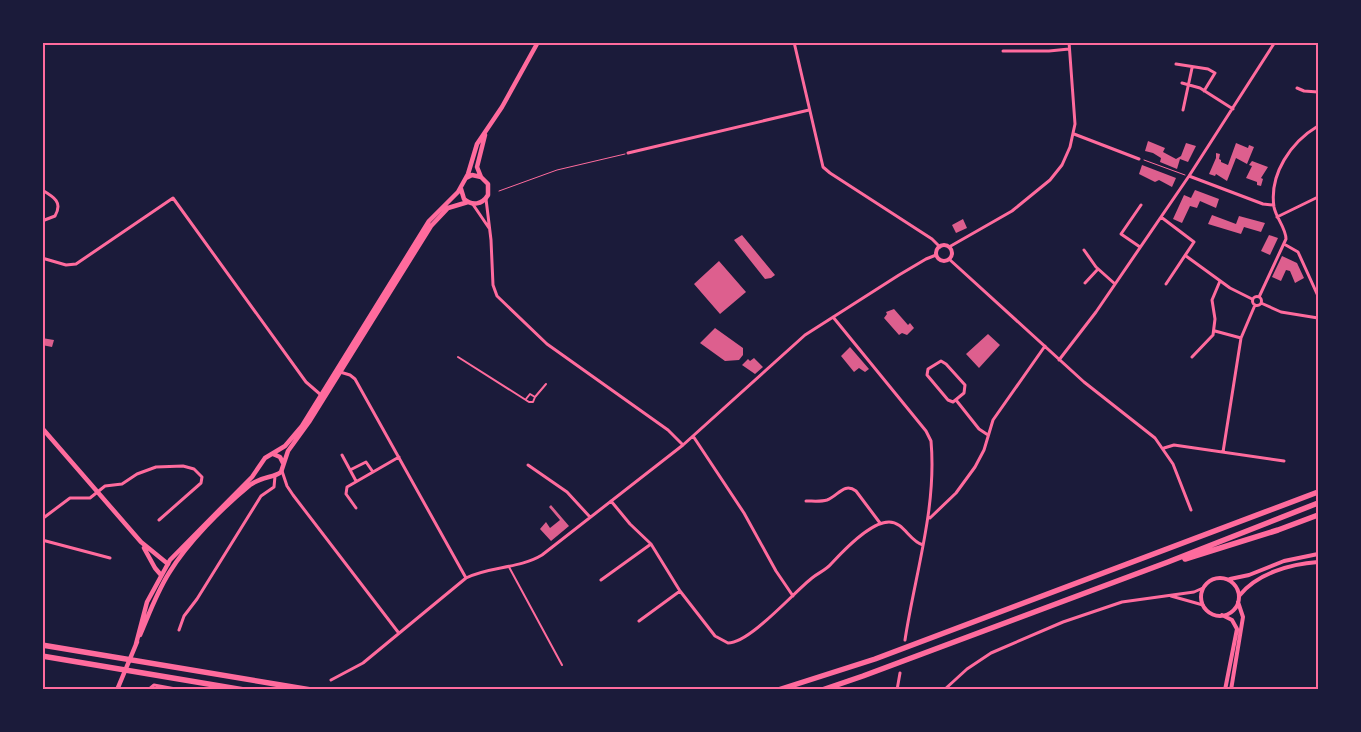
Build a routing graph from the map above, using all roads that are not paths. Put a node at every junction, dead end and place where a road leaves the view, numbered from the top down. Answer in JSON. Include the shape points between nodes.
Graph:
{"nodes":[{"id":1,"x":538,"y":42,"type":"edge"},
{"id":2,"x":794,"y":42,"type":"edge"},
{"id":3,"x":1068,"y":42,"type":"edge"},
{"id":4,"x":1275,"y":42,"type":"edge"},
{"id":5,"x":1069,"y":49,"type":"junction"},
{"id":6,"x":1003,"y":51,"type":"dead end"},
{"id":7,"x":1176,"y":64,"type":"dead end"},
{"id":8,"x":1192,"y":68,"type":"junction"},
{"id":9,"x":1182,"y":83,"type":"dead end"},
{"id":10,"x":1189,"y":85,"type":"junction"},
{"id":11,"x":1297,"y":88,"type":"dead end"},
{"id":12,"x":1204,"y":90,"type":"junction"},
{"id":13,"x":1318,"y":92,"type":"edge"},
{"id":14,"x":808,"y":110,"type":"junction"},
{"id":15,"x":1183,"y":110,"type":"dead end"},
{"id":16,"x":1233,"y":110,"type":"junction"},
{"id":17,"x":1318,"y":126,"type":"edge"},
{"id":18,"x":487,"y":130,"type":"junction"},
{"id":19,"x":1074,"y":134,"type":"junction"},
{"id":20,"x":628,"y":154,"type":"road end"},
{"id":21,"x":1139,"y":159,"type":"road end"},
{"id":22,"x":1189,"y":176,"type":"junction"},
{"id":23,"x":481,"y":177,"type":"junction"},
{"id":24,"x":466,"y":178,"type":"junction"},
{"id":25,"x":461,"y":188,"type":"junction"},
{"id":26,"x":42,"y":190,"type":"edge"},
{"id":27,"x":1318,"y":197,"type":"edge"},
{"id":28,"x":486,"y":198,"type":"junction"},
{"id":29,"x":470,"y":203,"type":"junction"},
{"id":30,"x":1141,"y":205,"type":"dead end"},
{"id":31,"x":1274,"y":205,"type":"junction"},
{"id":32,"x":1161,"y":217,"type":"junction"},
{"id":33,"x":1277,"y":217,"type":"junction"},
{"id":34,"x":42,"y":221,"type":"edge"},
{"id":35,"x":490,"y":231,"type":"junction"},
{"id":36,"x":1284,"y":244,"type":"junction"},
{"id":37,"x":940,"y":247,"type":"junction"},
{"id":38,"x":948,"y":247,"type":"junction"},
{"id":39,"x":1140,"y":247,"type":"junction"},
{"id":40,"x":1084,"y":250,"type":"dead end"},
{"id":41,"x":936,"y":256,"type":"junction"},
{"id":42,"x":1186,"y":256,"type":"junction"},
{"id":43,"x":42,"y":258,"type":"edge"},
{"id":44,"x":949,"y":259,"type":"junction"},
{"id":45,"x":1098,"y":269,"type":"junction"},
{"id":46,"x":1220,"y":281,"type":"junction"},
{"id":47,"x":1085,"y":283,"type":"dead end"},
{"id":48,"x":1115,"y":284,"type":"junction"},
{"id":49,"x":1166,"y":284,"type":"dead end"},
{"id":50,"x":1318,"y":296,"type":"edge"},
{"id":51,"x":1259,"y":297,"type":"junction"},
{"id":52,"x":1252,"y":299,"type":"junction"},
{"id":53,"x":1261,"y":303,"type":"junction"},
{"id":54,"x":1255,"y":305,"type":"junction"},
{"id":55,"x":833,"y":317,"type":"junction"},
{"id":56,"x":1318,"y":318,"type":"edge"},
{"id":57,"x":1215,"y":330,"type":"junction"},
{"id":58,"x":1241,"y":338,"type":"junction"},
{"id":59,"x":1045,"y":346,"type":"junction"},
{"id":60,"x":458,"y":357,"type":"dead end"},
{"id":61,"x":1192,"y":357,"type":"dead end"},
{"id":62,"x":1059,"y":360,"type":"junction"},
{"id":63,"x":340,"y":372,"type":"junction"},
{"id":64,"x":546,"y":384,"type":"dead end"},
{"id":65,"x":321,"y":395,"type":"junction"},
{"id":66,"x":535,"y":397,"type":"junction"},
{"id":67,"x":526,"y":399,"type":"junction"},
{"id":68,"x":956,"y":400,"type":"junction"},
{"id":69,"x":42,"y":428,"type":"edge"},
{"id":70,"x":988,"y":435,"type":"junction"},
{"id":71,"x":693,"y":436,"type":"junction"},
{"id":72,"x":683,"y":445,"type":"junction"},
{"id":73,"x":1164,"y":448,"type":"junction"},
{"id":74,"x":1223,"y":452,"type":"junction"},
{"id":75,"x":273,"y":454,"type":"junction"},
{"id":76,"x":342,"y":455,"type":"dead end"},
{"id":77,"x":399,"y":457,"type":"junction"},
{"id":78,"x":1284,"y":462,"type":"dead end"},
{"id":79,"x":262,"y":463,"type":"junction"},
{"id":80,"x":283,"y":463,"type":"junction"},
{"id":81,"x":528,"y":465,"type":"dead end"},
{"id":82,"x":282,"y":470,"type":"junction"},
{"id":83,"x":350,"y":470,"type":"junction"},
{"id":84,"x":373,"y":472,"type":"junction"},
{"id":85,"x":272,"y":476,"type":"junction"},
{"id":86,"x":356,"y":482,"type":"junction"},
{"id":87,"x":98,"y":492,"type":"junction"},
{"id":88,"x":1318,"y":492,"type":"edge"},
{"id":89,"x":611,"y":501,"type":"junction"},
{"id":90,"x":806,"y":501,"type":"dead end"},
{"id":91,"x":1318,"y":504,"type":"edge"},
{"id":92,"x":356,"y":508,"type":"dead end"},
{"id":93,"x":1191,"y":510,"type":"dead end"},
{"id":94,"x":1318,"y":516,"type":"edge"},
{"id":95,"x":590,"y":517,"type":"junction"},
{"id":96,"x":42,"y":519,"type":"edge"},
{"id":97,"x":929,"y":519,"type":"junction"},
{"id":98,"x":158,"y":520,"type":"dead end"},
{"id":99,"x":880,"y":523,"type":"junction"},
{"id":100,"x":42,"y":540,"type":"edge"},
{"id":101,"x":141,"y":542,"type":"junction"},
{"id":102,"x":651,"y":544,"type":"junction"},
{"id":103,"x":923,"y":545,"type":"junction"},
{"id":104,"x":1318,"y":554,"type":"edge"},
{"id":105,"x":110,"y":558,"type":"dead end"},
{"id":106,"x":1168,"y":562,"type":"junction"},
{"id":107,"x":1318,"y":562,"type":"edge"},
{"id":108,"x":167,"y":563,"type":"junction"},
{"id":109,"x":509,"y":567,"type":"junction"},
{"id":110,"x":172,"y":569,"type":"junction"},
{"id":111,"x":160,"y":574,"type":"junction"},
{"id":112,"x":167,"y":577,"type":"junction"},
{"id":113,"x":466,"y":578,"type":"junction"},
{"id":114,"x":1228,"y":579,"type":"junction"},
{"id":115,"x":601,"y":580,"type":"dead end"},
{"id":116,"x":1204,"y":588,"type":"junction"},
{"id":117,"x":680,"y":591,"type":"junction"},
{"id":118,"x":793,"y":596,"type":"junction"},
{"id":119,"x":1168,"y":596,"type":"junction"},
{"id":120,"x":1239,"y":599,"type":"junction"},
{"id":121,"x":1203,"y":605,"type":"junction"},
{"id":122,"x":1222,"y":615,"type":"junction"},
{"id":123,"x":638,"y":621,"type":"dead end"},
{"id":124,"x":179,"y":630,"type":"dead end"},
{"id":125,"x":398,"y":632,"type":"junction"},
{"id":126,"x":905,"y":640,"type":"dead end"},
{"id":127,"x":136,"y":644,"type":"junction"},
{"id":128,"x":42,"y":645,"type":"edge"},
{"id":129,"x":42,"y":656,"type":"edge"},
{"id":130,"x":562,"y":665,"type":"dead end"},
{"id":131,"x":900,"y":673,"type":"dead end"},
{"id":132,"x":331,"y":680,"type":"dead end"},
{"id":133,"x":117,"y":690,"type":"edge"},
{"id":134,"x":148,"y":690,"type":"edge"},
{"id":135,"x":181,"y":690,"type":"edge"},
{"id":136,"x":244,"y":690,"type":"edge"},
{"id":137,"x":311,"y":690,"type":"edge"},
{"id":138,"x":778,"y":690,"type":"edge"},
{"id":139,"x":822,"y":690,"type":"edge"},
{"id":140,"x":897,"y":690,"type":"edge"},
{"id":141,"x":944,"y":690,"type":"edge"},
{"id":142,"x":1225,"y":690,"type":"edge"},
{"id":143,"x":1230,"y":690,"type":"edge"}],
"edges":[{"from":1,"to":18,"type":"main road"},
{"from":2,"to":14,"type":"street"},
{"from":3,"to":5,"type":"street"},
{"from":4,"to":16,"type":"street"},
{"from":5,"to":6,"type":"street"},
{"from":5,"to":19,"type":"street","via":[[1076,117]]},
{"from":7,"to":8,"type":"street"},
{"from":8,"to":10,"type":"street"},
{"from":8,"to":12,"type":"street","via":[[1215,73]]},
{"from":9,"to":10,"type":"street"},
{"from":10,"to":12,"type":"street"},
{"from":10,"to":15,"type":"street"},
{"from":11,"to":13,"type":"street"},
{"from":12,"to":16,"type":"street"},
{"from":14,"to":20,"type":"street"},
{"from":14,"to":37,"type":"street","via":[[820,161],[825,169]]},
{"from":16,"to":22,"type":"street"},
{"from":17,"to":31,"type":"street","via":[[1285,157],[1277,177]]},
{"from":18,"to":23,"type":"main road","via":[[477,160]]},
{"from":18,"to":24,"type":"main road","via":[[474,149]]},
{"from":19,"to":21,"type":"street"},
{"from":19,"to":38,"type":"street","via":[[1062,165],[1050,180],[1012,211]]},
{"from":22,"to":31,"type":"street","via":[[1263,204]]},
{"from":22,"to":32,"type":"street"},
{"from":23,"to":24,"type":"main road","via":[[472,175]]},
{"from":23,"to":28,"type":"main road","via":[[489,186]]},
{"from":24,"to":25,"type":"main road"},
{"from":25,"to":29,"type":"main road","via":[[461,194]]},
{"from":25,"to":65,"type":"main road","via":[[427,224]]},
{"from":26,"to":34,"type":"street","via":[[56,198],[58,205],[55,216]]},
{"from":27,"to":33,"type":"street"},
{"from":28,"to":29,"type":"main road","via":[[480,203]]},
{"from":28,"to":35,"type":"street"},
{"from":29,"to":35,"type":"street"},
{"from":29,"to":63,"type":"main road","via":[[451,206],[435,220]]},
{"from":30,"to":39,"type":"street","via":[[1121,234]]},
{"from":31,"to":33,"type":"street"},
{"from":32,"to":39,"type":"street"},
{"from":32,"to":42,"type":"street","via":[[1193,240],[1194,245]]},
{"from":33,"to":36,"type":"street","via":[[1286,234]]},
{"from":35,"to":72,"type":"street","via":[[493,285],[500,300],[547,344],[668,430]]},
{"from":36,"to":50,"type":"street","via":[[1298,252]]},
{"from":36,"to":51,"type":"street"},
{"from":37,"to":38,"type":"street"},
{"from":37,"to":41,"type":"street"},
{"from":38,"to":44,"type":"street","via":[[952,253]]},
{"from":39,"to":48,"type":"street"},
{"from":40,"to":45,"type":"street"},
{"from":41,"to":44,"type":"street","via":[[943,262]]},
{"from":41,"to":55,"type":"street","via":[[919,262]]},
{"from":42,"to":46,"type":"street"},
{"from":42,"to":49,"type":"street"},
{"from":43,"to":65,"type":"street","via":[[66,265],[76,264],[173,198],[306,382]]},
{"from":44,"to":59,"type":"street"},
{"from":45,"to":47,"type":"street"},
{"from":45,"to":48,"type":"street"},
{"from":46,"to":52,"type":"street"},
{"from":46,"to":57,"type":"street","via":[[1212,300]]},
{"from":48,"to":62,"type":"street"},
{"from":51,"to":52,"type":"street"},
{"from":51,"to":53,"type":"street"},
{"from":52,"to":54,"type":"street"},
{"from":53,"to":54,"type":"street"},
{"from":53,"to":56,"type":"street","via":[[1281,312]]},
{"from":54,"to":58,"type":"street"},
{"from":55,"to":71,"type":"street","via":[[805,335]]},
{"from":55,"to":97,"type":"street","via":[[930,438]]},
{"from":57,"to":58,"type":"street"},
{"from":57,"to":61,"type":"street","via":[[1211,339]]},
{"from":58,"to":74,"type":"street"},
{"from":59,"to":62,"type":"street"},
{"from":59,"to":70,"type":"street","via":[[993,420]]},
{"from":60,"to":67,"type":"lane"},
{"from":62,"to":73,"type":"street"},
{"from":63,"to":77,"type":"street","via":[[356,379]]},
{"from":63,"to":80,"type":"main road"},
{"from":64,"to":66,"type":"lane"},
{"from":65,"to":75,"type":"main road","via":[[292,438]]},
{"from":66,"to":67,"type":"lane","via":[[531,402]]},
{"from":66,"to":67,"type":"lane","via":[[530,394]]},
{"from":68,"to":68,"type":"street","via":[[948,400],[928,377],[928,369],[937,362],[945,362],[965,385],[964,393]]},
{"from":68,"to":70,"type":"street","via":[[979,429]]},
{"from":69,"to":87,"type":"main road"},
{"from":70,"to":97,"type":"street","via":[[983,453],[969,475]]},
{"from":71,"to":72,"type":"street"},
{"from":71,"to":118,"type":"street","via":[[744,512]]},
{"from":72,"to":89,"type":"street"},
{"from":73,"to":74,"type":"street","via":[[1174,445]]},
{"from":73,"to":93,"type":"street"},
{"from":74,"to":78,"type":"street"},
{"from":75,"to":79,"type":"main road"},
{"from":75,"to":80,"type":"main road"},
{"from":76,"to":83,"type":"street"},
{"from":77,"to":84,"type":"street"},
{"from":77,"to":113,"type":"street"},
{"from":79,"to":85,"type":"main road","via":[[264,472]]},
{"from":79,"to":108,"type":"main road"},
{"from":80,"to":82,"type":"main road"},
{"from":81,"to":95,"type":"street","via":[[565,490]]},
{"from":82,"to":85,"type":"main road"},
{"from":82,"to":125,"type":"street","via":[[287,486]]},
{"from":83,"to":84,"type":"street","via":[[366,462]]},
{"from":83,"to":86,"type":"street"},
{"from":84,"to":86,"type":"street"},
{"from":85,"to":110,"type":"main road","via":[[251,485],[187,548]]},
{"from":85,"to":124,"type":"street","via":[[274,487],[261,496],[184,616]]},
{"from":86,"to":92,"type":"street","via":[[345,491]]},
{"from":87,"to":96,"type":"street","via":[[90,498],[70,498]]},
{"from":87,"to":98,"type":"street","via":[[105,486],[122,484],[156,467],[178,465],[195,470],[202,477],[201,483]]},
{"from":87,"to":101,"type":"main road"},
{"from":88,"to":138,"type":"highway","via":[[886,655]]},
{"from":89,"to":95,"type":"street"},
{"from":89,"to":102,"type":"street"},
{"from":90,"to":99,"type":"street","via":[[826,500],[843,489],[851,488]]},
{"from":91,"to":106,"type":"highway"},
{"from":94,"to":106,"type":"highway","via":[[1200,555]]},
{"from":95,"to":109,"type":"street","via":[[538,557]]},
{"from":97,"to":103,"type":"street"},
{"from":99,"to":103,"type":"street","via":[[897,524],[915,542]]},
{"from":99,"to":118,"type":"street","via":[[841,552]]},
{"from":100,"to":105,"type":"street"},
{"from":101,"to":108,"type":"main road"},
{"from":101,"to":111,"type":"main road"},
{"from":102,"to":115,"type":"street"},
{"from":102,"to":117,"type":"street"},
{"from":103,"to":126,"type":"street"},
{"from":104,"to":114,"type":"street","via":[[1284,561],[1241,578]]},
{"from":106,"to":139,"type":"highway"},
{"from":107,"to":120,"type":"street","via":[[1268,574],[1246,588]]},
{"from":108,"to":110,"type":"main road"},
{"from":108,"to":111,"type":"main road"},
{"from":109,"to":113,"type":"street"},
{"from":109,"to":130,"type":"lane"},
{"from":110,"to":112,"type":"main road"},
{"from":111,"to":112,"type":"main road"},
{"from":111,"to":127,"type":"main road","via":[[144,611]]},
{"from":112,"to":127,"type":"main road"},
{"from":113,"to":125,"type":"street"},
{"from":114,"to":116,"type":"street","via":[[1214,579]]},
{"from":114,"to":120,"type":"street","via":[[1236,586]]},
{"from":116,"to":119,"type":"street"},
{"from":116,"to":121,"type":"street","via":[[1201,596]]},
{"from":117,"to":118,"type":"street","via":[[715,636],[728,643],[744,638]]},
{"from":117,"to":123,"type":"street"},
{"from":119,"to":121,"type":"street"},
{"from":119,"to":141,"type":"street","via":[[1116,603],[1020,639],[979,661]]},
{"from":120,"to":122,"type":"street","via":[[1232,611]]},
{"from":120,"to":143,"type":"street","via":[[1243,617]]},
{"from":121,"to":122,"type":"street","via":[[1210,613]]},
{"from":122,"to":142,"type":"street","via":[[1234,621],[1237,629]]},
{"from":125,"to":132,"type":"street","via":[[360,665]]},
{"from":127,"to":133,"type":"main road"},
{"from":128,"to":137,"type":"highway"},
{"from":129,"to":136,"type":"highway"},
{"from":131,"to":140,"type":"street"},
{"from":134,"to":135,"type":"street","via":[[154,685]]}]}
